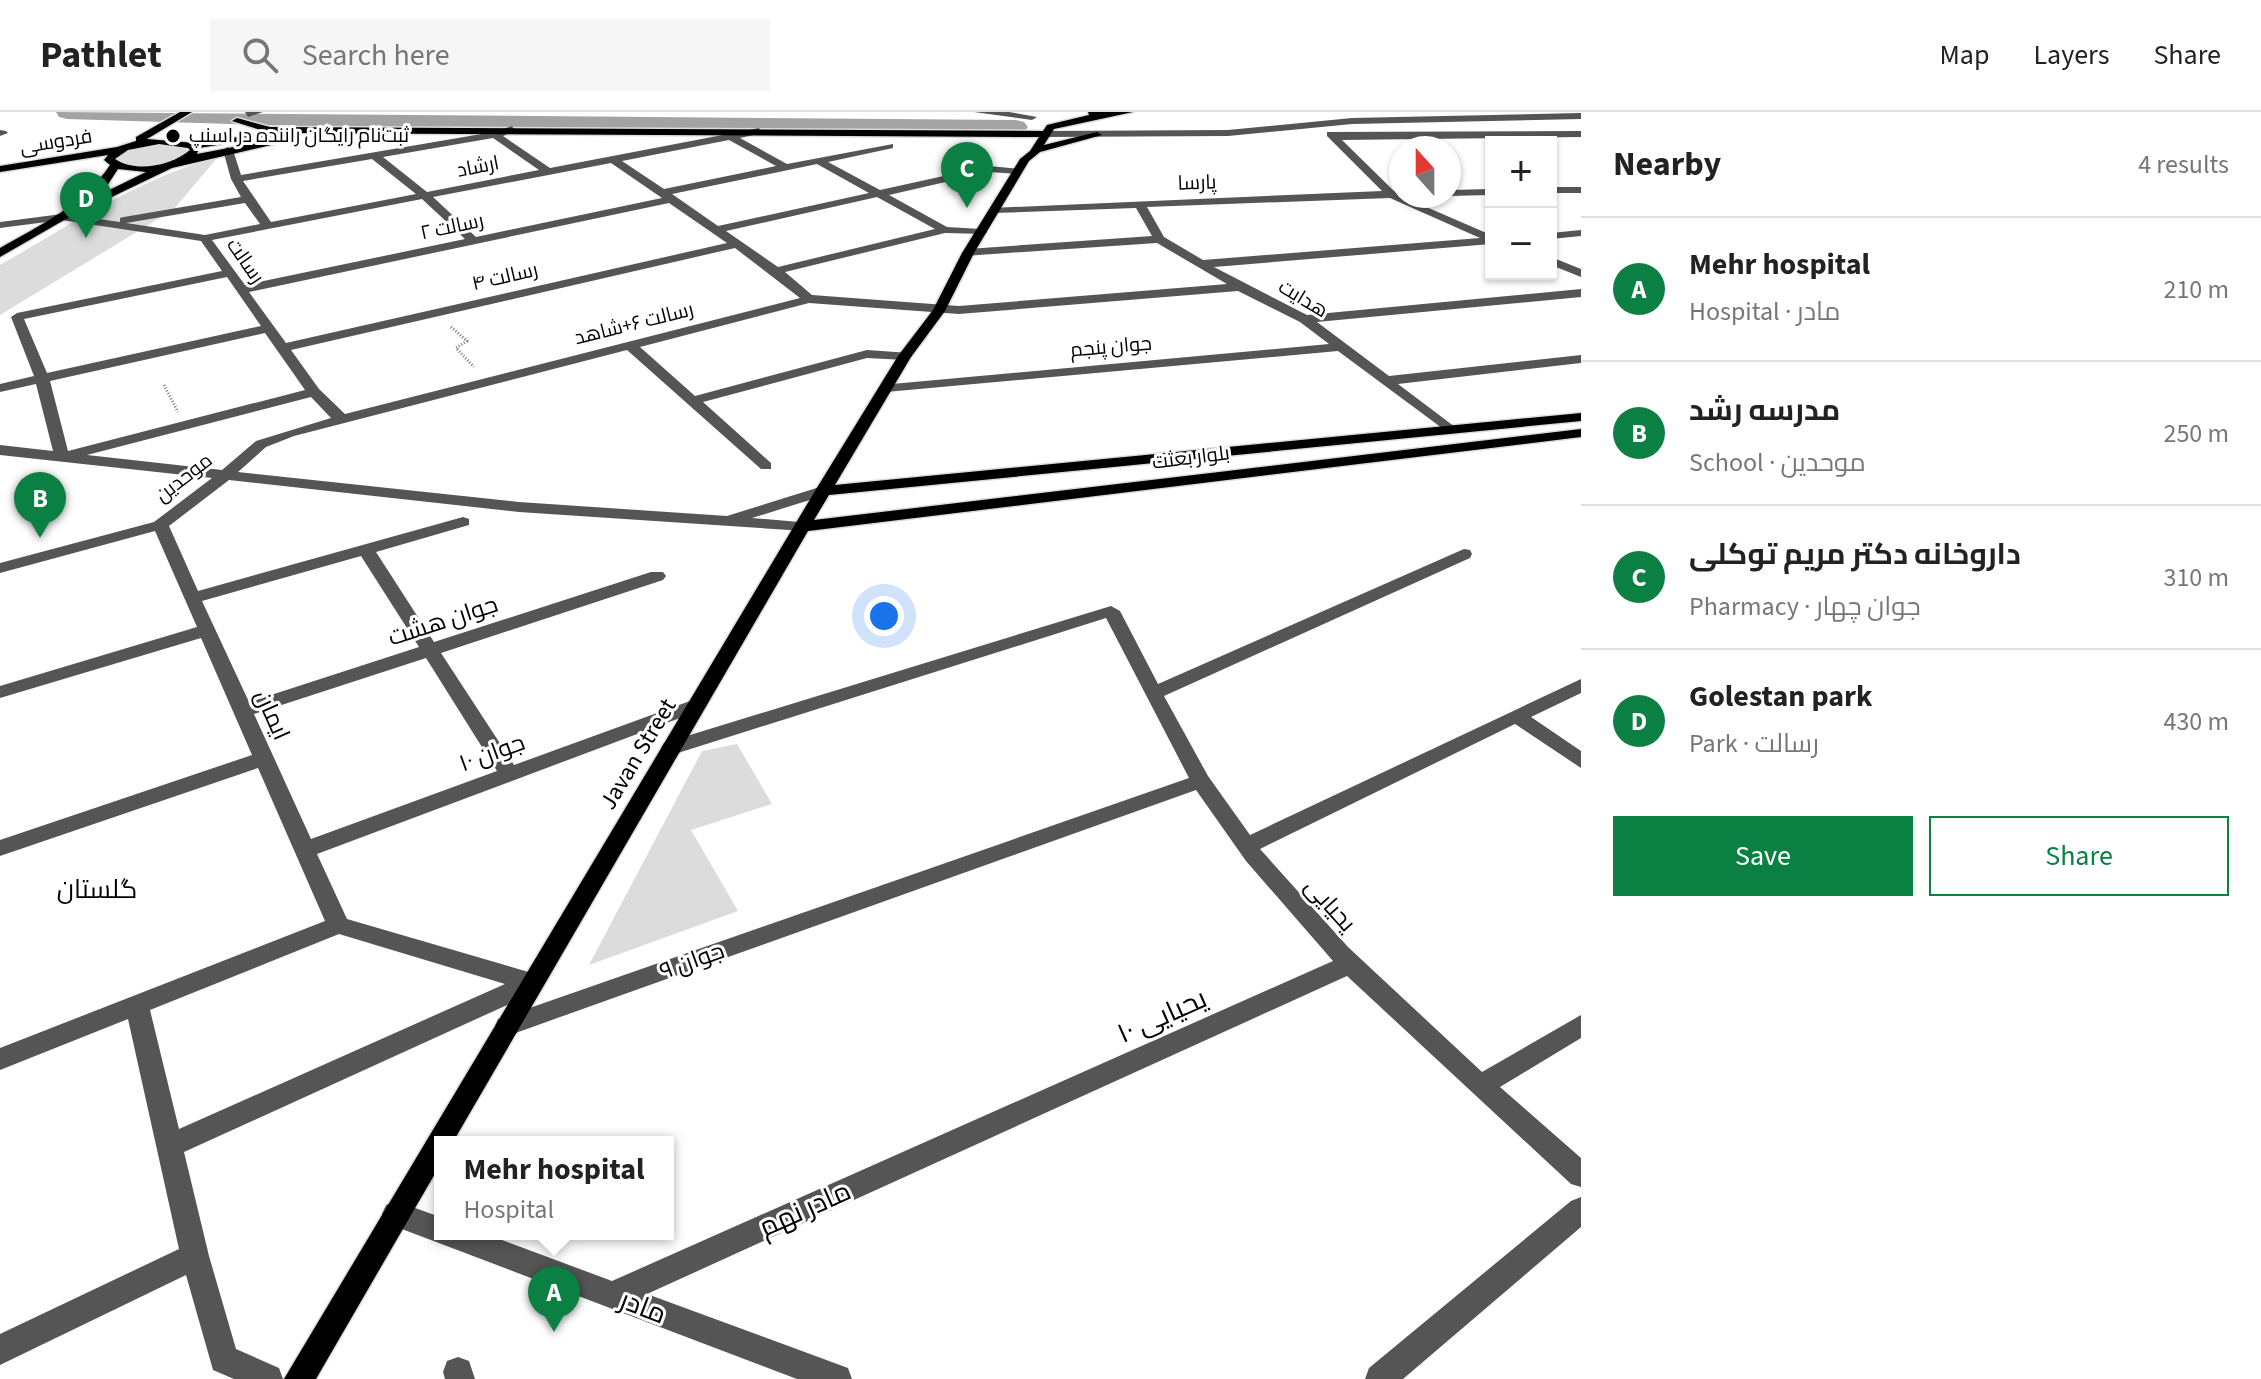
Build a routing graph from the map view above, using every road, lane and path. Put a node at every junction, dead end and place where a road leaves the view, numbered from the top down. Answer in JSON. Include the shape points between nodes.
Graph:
{"nodes":[{"id":1,"x":187,"y":112,"type":"edge"},
{"id":2,"x":979,"y":112,"type":"edge"},
{"id":3,"x":1128,"y":112,"type":"edge"},
{"id":4,"x":252,"y":113,"type":"edge"},
{"id":5,"x":1106,"y":114,"type":"edge"},
{"id":6,"x":1039,"y":116,"type":"edge"},
{"id":7,"x":1581,"y":116,"type":"edge"},
{"id":8,"x":237,"y":121,"type":"junction"},
{"id":9,"x":1304,"y":127,"type":"junction"},
{"id":10,"x":371,"y":129,"type":"junction"},
{"id":11,"x":512,"y":129,"type":"junction"},
{"id":12,"x":759,"y":131,"type":"junction"},
{"id":13,"x":974,"y":134,"type":"junction"},
{"id":14,"x":1028,"y":134,"type":"junction"},
{"id":15,"x":1043,"y":134,"type":"junction"},
{"id":16,"x":1581,"y":134,"type":"edge"},
{"id":17,"x":495,"y":135,"type":"junction"},
{"id":18,"x":1097,"y":135,"type":"junction"},
{"id":19,"x":730,"y":136,"type":"junction"},
{"id":20,"x":1336,"y":137,"type":"junction"},
{"id":21,"x":130,"y":145,"type":"junction"},
{"id":22,"x":192,"y":146,"type":"junction"},
{"id":23,"x":889,"y":146,"type":"dead end"},
{"id":24,"x":117,"y":150,"type":"junction"},
{"id":25,"x":228,"y":150,"type":"junction"},
{"id":26,"x":375,"y":156,"type":"junction"},
{"id":27,"x":1025,"y":158,"type":"junction"},
{"id":28,"x":613,"y":159,"type":"junction"},
{"id":29,"x":183,"y":160,"type":"junction"},
{"id":30,"x":819,"y":161,"type":"junction"},
{"id":31,"x":113,"y":164,"type":"junction"},
{"id":32,"x":169,"y":165,"type":"junction"},
{"id":33,"x":787,"y":168,"type":"junction"},
{"id":34,"x":0,"y":169,"type":"edge"},
{"id":35,"x":548,"y":172,"type":"junction"},
{"id":36,"x":0,"y":176,"type":"edge"},
{"id":37,"x":236,"y":179,"type":"junction"},
{"id":38,"x":1389,"y":187,"type":"edge"},
{"id":39,"x":1557,"y":190,"type":"edge"},
{"id":40,"x":1581,"y":190,"type":"edge"},
{"id":41,"x":1485,"y":192,"type":"edge"},
{"id":42,"x":1461,"y":193,"type":"edge"},
{"id":43,"x":877,"y":194,"type":"junction"},
{"id":44,"x":1389,"y":194,"type":"edge"},
{"id":45,"x":425,"y":196,"type":"junction"},
{"id":46,"x":667,"y":196,"type":"junction"},
{"id":47,"x":246,"y":199,"type":"junction"},
{"id":48,"x":1140,"y":204,"type":"junction"},
{"id":49,"x":1425,"y":208,"type":"edge"},
{"id":50,"x":995,"y":210,"type":"junction"},
{"id":51,"x":62,"y":217,"type":"junction"},
{"id":52,"x":108,"y":223,"type":"junction"},
{"id":53,"x":0,"y":225,"type":"edge"},
{"id":54,"x":268,"y":226,"type":"junction"},
{"id":55,"x":716,"y":230,"type":"junction"},
{"id":56,"x":945,"y":230,"type":"junction"},
{"id":57,"x":981,"y":232,"type":"junction"},
{"id":58,"x":1581,"y":233,"type":"edge"},
{"id":59,"x":1557,"y":235,"type":"edge"},
{"id":60,"x":1485,"y":237,"type":"edge"},
{"id":61,"x":205,"y":238,"type":"junction"},
{"id":62,"x":1159,"y":239,"type":"junction"},
{"id":63,"x":1485,"y":240,"type":"edge"},
{"id":64,"x":474,"y":241,"type":"junction"},
{"id":65,"x":736,"y":244,"type":"junction"},
{"id":66,"x":0,"y":253,"type":"edge"},
{"id":67,"x":968,"y":253,"type":"junction"},
{"id":68,"x":1557,"y":263,"type":"edge"},
{"id":69,"x":1201,"y":264,"type":"junction"},
{"id":70,"x":776,"y":271,"type":"junction"},
{"id":71,"x":229,"y":273,"type":"junction"},
{"id":72,"x":1581,"y":273,"type":"edge"},
{"id":73,"x":1240,"y":287,"type":"junction"},
{"id":74,"x":241,"y":290,"type":"junction"},
{"id":75,"x":1581,"y":293,"type":"edge"},
{"id":76,"x":809,"y":299,"type":"junction"},
{"id":77,"x":939,"y":311,"type":"junction"},
{"id":78,"x":435,"y":313,"type":"junction"},
{"id":79,"x":1305,"y":319,"type":"junction"},
{"id":80,"x":269,"y":328,"type":"junction"},
{"id":81,"x":631,"y":346,"type":"junction"},
{"id":82,"x":1339,"y":347,"type":"junction"},
{"id":83,"x":283,"y":348,"type":"junction"},
{"id":84,"x":905,"y":356,"type":"junction"},
{"id":85,"x":1581,"y":359,"type":"edge"},
{"id":86,"x":42,"y":379,"type":"junction"},
{"id":87,"x":1385,"y":381,"type":"junction"},
{"id":88,"x":488,"y":382,"type":"junction"},
{"id":89,"x":164,"y":385,"type":"dead end"},
{"id":90,"x":0,"y":388,"type":"edge"},
{"id":91,"x":886,"y":388,"type":"junction"},
{"id":92,"x":314,"y":392,"type":"junction"},
{"id":93,"x":692,"y":401,"type":"junction"},
{"id":94,"x":1581,"y":417,"type":"edge"},
{"id":95,"x":1558,"y":419,"type":"junction"},
{"id":96,"x":342,"y":420,"type":"junction"},
{"id":97,"x":185,"y":424,"type":"junction"},
{"id":98,"x":1450,"y":430,"type":"junction"},
{"id":99,"x":1579,"y":434,"type":"edge"},
{"id":100,"x":0,"y":450,"type":"edge"},
{"id":101,"x":62,"y":457,"type":"junction"},
{"id":102,"x":766,"y":466,"type":"dead end"},
{"id":103,"x":225,"y":475,"type":"junction"},
{"id":104,"x":919,"y":482,"type":"junction"},
{"id":105,"x":823,"y":491,"type":"junction"},
{"id":106,"x":930,"y":509,"type":"junction"},
{"id":107,"x":463,"y":522,"type":"dead end"},
{"id":108,"x":718,"y":522,"type":"junction"},
{"id":109,"x":160,"y":525,"type":"junction"},
{"id":110,"x":805,"y":526,"type":"junction"},
{"id":111,"x":365,"y":548,"type":"junction"},
{"id":112,"x":1464,"y":554,"type":"dead end"},
{"id":113,"x":0,"y":568,"type":"edge"},
{"id":114,"x":657,"y":576,"type":"dead end"},
{"id":115,"x":192,"y":598,"type":"junction"},
{"id":116,"x":207,"y":630,"type":"junction"},
{"id":117,"x":430,"y":650,"type":"junction"},
{"id":118,"x":1581,"y":685,"type":"edge"},
{"id":119,"x":0,"y":692,"type":"edge"},
{"id":120,"x":1155,"y":693,"type":"junction"},
{"id":121,"x":697,"y":705,"type":"junction"},
{"id":122,"x":243,"y":711,"type":"junction"},
{"id":123,"x":1518,"y":717,"type":"junction"},
{"id":124,"x":671,"y":748,"type":"junction"},
{"id":125,"x":263,"y":759,"type":"junction"},
{"id":126,"x":1581,"y":761,"type":"edge"},
{"id":127,"x":509,"y":774,"type":"junction"},
{"id":128,"x":1201,"y":781,"type":"junction"},
{"id":129,"x":1246,"y":846,"type":"junction"},
{"id":130,"x":0,"y":848,"type":"edge"},
{"id":131,"x":304,"y":850,"type":"junction"},
{"id":132,"x":338,"y":925,"type":"junction"},
{"id":133,"x":1350,"y":964,"type":"junction"},
{"id":134,"x":532,"y":983,"type":"junction"},
{"id":135,"x":137,"y":1005,"type":"junction"},
{"id":136,"x":1581,"y":1025,"type":"edge"},
{"id":137,"x":507,"y":1026,"type":"junction"},
{"id":138,"x":0,"y":1059,"type":"edge"},
{"id":139,"x":1482,"y":1085,"type":"junction"},
{"id":140,"x":998,"y":1122,"type":"joint"},
{"id":141,"x":442,"y":1136,"type":"edge"},
{"id":142,"x":171,"y":1145,"type":"junction"},
{"id":143,"x":434,"y":1150,"type":"edge"},
{"id":144,"x":1581,"y":1175,"type":"edge"},
{"id":145,"x":1581,"y":1210,"type":"edge"},
{"id":146,"x":396,"y":1214,"type":"junction"},
{"id":147,"x":434,"y":1228,"type":"edge"},
{"id":148,"x":466,"y":1240,"type":"edge"},
{"id":149,"x":195,"y":1256,"type":"junction"},
{"id":150,"x":612,"y":1295,"type":"junction"},
{"id":151,"x":0,"y":1350,"type":"edge"},
{"id":152,"x":1385,"y":1375,"type":"edge"},
{"id":153,"x":268,"y":1379,"type":"edge"},
{"id":154,"x":299,"y":1379,"type":"edge"},
{"id":155,"x":837,"y":1379,"type":"edge"}],
"edges":[{"from":1,"to":21,"type":"main road"},
{"from":2,"to":6,"type":"street"},
{"from":3,"to":5,"type":"main road"},
{"from":4,"to":8,"type":"main road"},
{"from":5,"to":6,"type":"main road"},
{"from":5,"to":15,"type":"main road","via":[[1063,122]]},
{"from":6,"to":14,"type":"main road"},
{"from":7,"to":9,"type":"street","via":[[1352,121]]},
{"from":8,"to":10,"type":"main road","via":[[270,130]]},
{"from":8,"to":22,"type":"main road"},
{"from":9,"to":18,"type":"street"},
{"from":9,"to":20,"type":"street"},
{"from":10,"to":11,"type":"main road"},
{"from":10,"to":22,"type":"main road"},
{"from":10,"to":25,"type":"main road"},
{"from":11,"to":12,"type":"main road"},
{"from":11,"to":17,"type":"street"},
{"from":12,"to":13,"type":"main road"},
{"from":12,"to":19,"type":"street","name":"ارشاد"},
{"from":13,"to":14,"type":"main road"},
{"from":13,"to":27,"type":"main road","via":[[995,138]]},
{"from":14,"to":15,"type":"main road"},
{"from":14,"to":27,"type":"main road","name":"Javan Street"},
{"from":15,"to":18,"type":"street"},
{"from":15,"to":27,"type":"main road","name":"Javan Street"},
{"from":16,"to":20,"type":"street"},
{"from":17,"to":26,"type":"street"},
{"from":17,"to":35,"type":"street"},
{"from":18,"to":27,"type":"main road"},
{"from":19,"to":28,"type":"street","name":"ارشاد"},
{"from":19,"to":33,"type":"street"},
{"from":20,"to":38,"type":"street"},
{"from":21,"to":22,"type":"main road","via":[[159,141]]},
{"from":21,"to":24,"type":"main road","name":"فردوسی"},
{"from":22,"to":29,"type":"main road","via":[[195,151]]},
{"from":23,"to":30,"type":"street","name":"رسالت ۲"},
{"from":24,"to":31,"type":"main road","via":[[109,160]]},
{"from":24,"to":34,"type":"main road","name":"فردوسی"},
{"from":25,"to":29,"type":"main road"},
{"from":25,"to":37,"type":"street"},
{"from":26,"to":37,"type":"street"},
{"from":26,"to":45,"type":"street"},
{"from":27,"to":43,"type":"street"},
{"from":27,"to":50,"type":"main road","name":"Javan Street"},
{"from":28,"to":35,"type":"street","name":"ارشاد"},
{"from":28,"to":46,"type":"street"},
{"from":29,"to":32,"type":"main road"},
{"from":30,"to":33,"type":"street","name":"رسالت ۲"},
{"from":30,"to":43,"type":"street"},
{"from":31,"to":32,"type":"main road","name":"فردوسی"},
{"from":31,"to":36,"type":"main road","name":"فردوسی"},
{"from":31,"to":51,"type":"main road","via":[[101,187]]},
{"from":32,"to":51,"type":"main road"},
{"from":33,"to":46,"type":"street","name":"رسالت ۲"},
{"from":35,"to":45,"type":"street","name":"ارشاد"},
{"from":37,"to":47,"type":"street"},
{"from":39,"to":40,"type":"street"},
{"from":41,"to":42,"type":"street"},
{"from":43,"to":55,"type":"street"},
{"from":43,"to":56,"type":"street"},
{"from":44,"to":48,"type":"street","name":"پارسا"},
{"from":45,"to":54,"type":"street","name":"ارشاد"},
{"from":45,"to":64,"type":"street"},
{"from":46,"to":55,"type":"street"},
{"from":46,"to":64,"type":"street","name":"رسالت ۲"},
{"from":47,"to":52,"type":"street"},
{"from":47,"to":54,"type":"street"},
{"from":48,"to":50,"type":"street","name":"پارسا"},
{"from":48,"to":62,"type":"street"},
{"from":49,"to":60,"type":"street"},
{"from":50,"to":57,"type":"main road","name":"Javan Street"},
{"from":51,"to":52,"type":"street","name":"رسالت"},
{"from":51,"to":53,"type":"street","name":"رسالت"},
{"from":51,"to":66,"type":"main road"},
{"from":52,"to":61,"type":"street","name":"رسالت"},
{"from":54,"to":61,"type":"street","name":"ارشاد"},
{"from":55,"to":65,"type":"street"},
{"from":56,"to":57,"type":"street"},
{"from":56,"to":70,"type":"street"},
{"from":57,"to":67,"type":"main road","name":"Javan Street"},
{"from":58,"to":59,"type":"street"},
{"from":61,"to":71,"type":"street","name":"رسالت"},
{"from":62,"to":67,"type":"street"},
{"from":62,"to":69,"type":"street","name":"هدایت"},
{"from":63,"to":69,"type":"street"},
{"from":64,"to":74,"type":"street","name":"رسالت ۲"},
{"from":65,"to":70,"type":"street"},
{"from":65,"to":78,"type":"street","name":"رسالت ۴"},
{"from":67,"to":77,"type":"main road","name":"Javan Street"},
{"from":68,"to":72,"type":"street"},
{"from":69,"to":73,"type":"street","name":"هدایت"},
{"from":70,"to":76,"type":"street"},
{"from":71,"to":74,"type":"street","name":"رسالت"},
{"from":71,"to":86,"type":"street","via":[[17,317]]},
{"from":73,"to":77,"type":"street","name":"رسالت ۶+شاهد"},
{"from":73,"to":79,"type":"street","name":"هدایت"},
{"from":74,"to":80,"type":"street","name":"رسالت"},
{"from":75,"to":79,"type":"street"},
{"from":76,"to":77,"type":"street","name":"رسالت ۶+شاهد"},
{"from":76,"to":81,"type":"street","name":"رسالت ۶+شاهد"},
{"from":77,"to":84,"type":"main road","name":"Javan Street"},
{"from":78,"to":83,"type":"street","name":"رسالت ۴"},
{"from":78,"to":88,"type":"path","via":[[467,341],[456,348]]},
{"from":79,"to":82,"type":"street","name":"هدایت"},
{"from":80,"to":83,"type":"street","name":"رسالت"},
{"from":80,"to":86,"type":"street"},
{"from":81,"to":88,"type":"street","name":"رسالت ۶+شاهد"},
{"from":81,"to":93,"type":"street"},
{"from":82,"to":87,"type":"street","name":"هدایت"},
{"from":82,"to":91,"type":"street","name":"جوان پنجم"},
{"from":83,"to":92,"type":"street","name":"رسالت"},
{"from":84,"to":91,"type":"main road","name":"Javan Street"},
{"from":84,"to":93,"type":"street","via":[[867,354]]},
{"from":85,"to":87,"type":"street"},
{"from":86,"to":90,"type":"street"},
{"from":86,"to":101,"type":"street"},
{"from":87,"to":98,"type":"street","name":"هدایت"},
{"from":88,"to":96,"type":"street","name":"رسالت ۶+شاهد"},
{"from":89,"to":97,"type":"path"},
{"from":91,"to":105,"type":"main road","name":"Javan Street"},
{"from":92,"to":96,"type":"street","name":"رسالت"},
{"from":92,"to":97,"type":"street"},
{"from":93,"to":102,"type":"street"},
{"from":94,"to":95,"type":"main road","name":"بلوار بعثت"},
{"from":95,"to":98,"type":"main road","name":"بلوار بعثت"},
{"from":95,"to":99,"type":"main road"},
{"from":96,"to":103,"type":"street","name":"موحدین","via":[[261,444]]},
{"from":97,"to":101,"type":"street"},
{"from":98,"to":104,"type":"main road","name":"بلوار بعثت"},
{"from":99,"to":106,"type":"main road","name":"بلوار بعثت"},
{"from":100,"to":101,"type":"street"},
{"from":101,"to":103,"type":"street"},
{"from":103,"to":108,"type":"street"},
{"from":103,"to":109,"type":"street","name":"موحدین"},
{"from":104,"to":105,"type":"main road","name":"بلوار بعثت"},
{"from":104,"to":106,"type":"main road"},
{"from":105,"to":108,"type":"street"},
{"from":105,"to":110,"type":"main road","name":"Javan Street"},
{"from":106,"to":110,"type":"main road","name":"بلوار بعثت"},
{"from":107,"to":111,"type":"street"},
{"from":108,"to":110,"type":"street"},
{"from":109,"to":113,"type":"street","name":"موحدین"},
{"from":109,"to":115,"type":"street","name":"ایمان"},
{"from":110,"to":121,"type":"main road","name":"Javan Street"},
{"from":111,"to":115,"type":"street"},
{"from":111,"to":117,"type":"street"},
{"from":112,"to":120,"type":"street"},
{"from":114,"to":117,"type":"street","name":"جوان هشت"},
{"from":115,"to":116,"type":"street","name":"ایمان"},
{"from":116,"to":119,"type":"street"},
{"from":116,"to":122,"type":"street","name":"ایمان"},
{"from":117,"to":122,"type":"street","name":"جوان هشت"},
{"from":117,"to":127,"type":"street"},
{"from":118,"to":123,"type":"street"},
{"from":120,"to":124,"type":"street","name":"یحیایی","via":[[1111,611]]},
{"from":120,"to":128,"type":"street","name":"یحیایی"},
{"from":121,"to":124,"type":"main road","name":"Javan Street"},
{"from":121,"to":127,"type":"street","name":"جوان ۱۰"},
{"from":122,"to":125,"type":"street","name":"ایمان"},
{"from":123,"to":126,"type":"street"},
{"from":123,"to":129,"type":"street"},
{"from":124,"to":134,"type":"main road","name":"Javan Street"},
{"from":125,"to":130,"type":"street"},
{"from":125,"to":131,"type":"street","name":"ایمان"},
{"from":127,"to":131,"type":"street","name":"جوان ۱۰"},
{"from":128,"to":129,"type":"street","name":"یحیایی"},
{"from":128,"to":137,"type":"street","name":"جوان ۹"},
{"from":129,"to":133,"type":"street","name":"یحیایی"},
{"from":131,"to":132,"type":"street","name":"ایمان"},
{"from":132,"to":134,"type":"street"},
{"from":132,"to":135,"type":"street"},
{"from":133,"to":139,"type":"street","name":"یحیایی"},
{"from":133,"to":140,"type":"street","name":"یحیایی ۱۰"},
{"from":134,"to":137,"type":"main road","name":"Javan Street"},
{"from":134,"to":142,"type":"street"},
{"from":135,"to":138,"type":"street"},
{"from":135,"to":142,"type":"street"},
{"from":136,"to":139,"type":"street"},
{"from":137,"to":141,"type":"main road","name":"Javan Street"},
{"from":139,"to":144,"type":"street","name":"یحیایی"},
{"from":140,"to":150,"type":"street","name":"مادر نهم"},
{"from":142,"to":149,"type":"street"},
{"from":143,"to":146,"type":"main road","name":"Javan Street"},
{"from":145,"to":152,"type":"street"},
{"from":146,"to":147,"type":"street"},
{"from":146,"to":154,"type":"main road","name":"Javan Street"},
{"from":148,"to":150,"type":"street","name":"مادر"},
{"from":149,"to":151,"type":"street"},
{"from":149,"to":153,"type":"street","via":[[224,1359]]},
{"from":150,"to":155,"type":"street","name":"مادر"}]}
